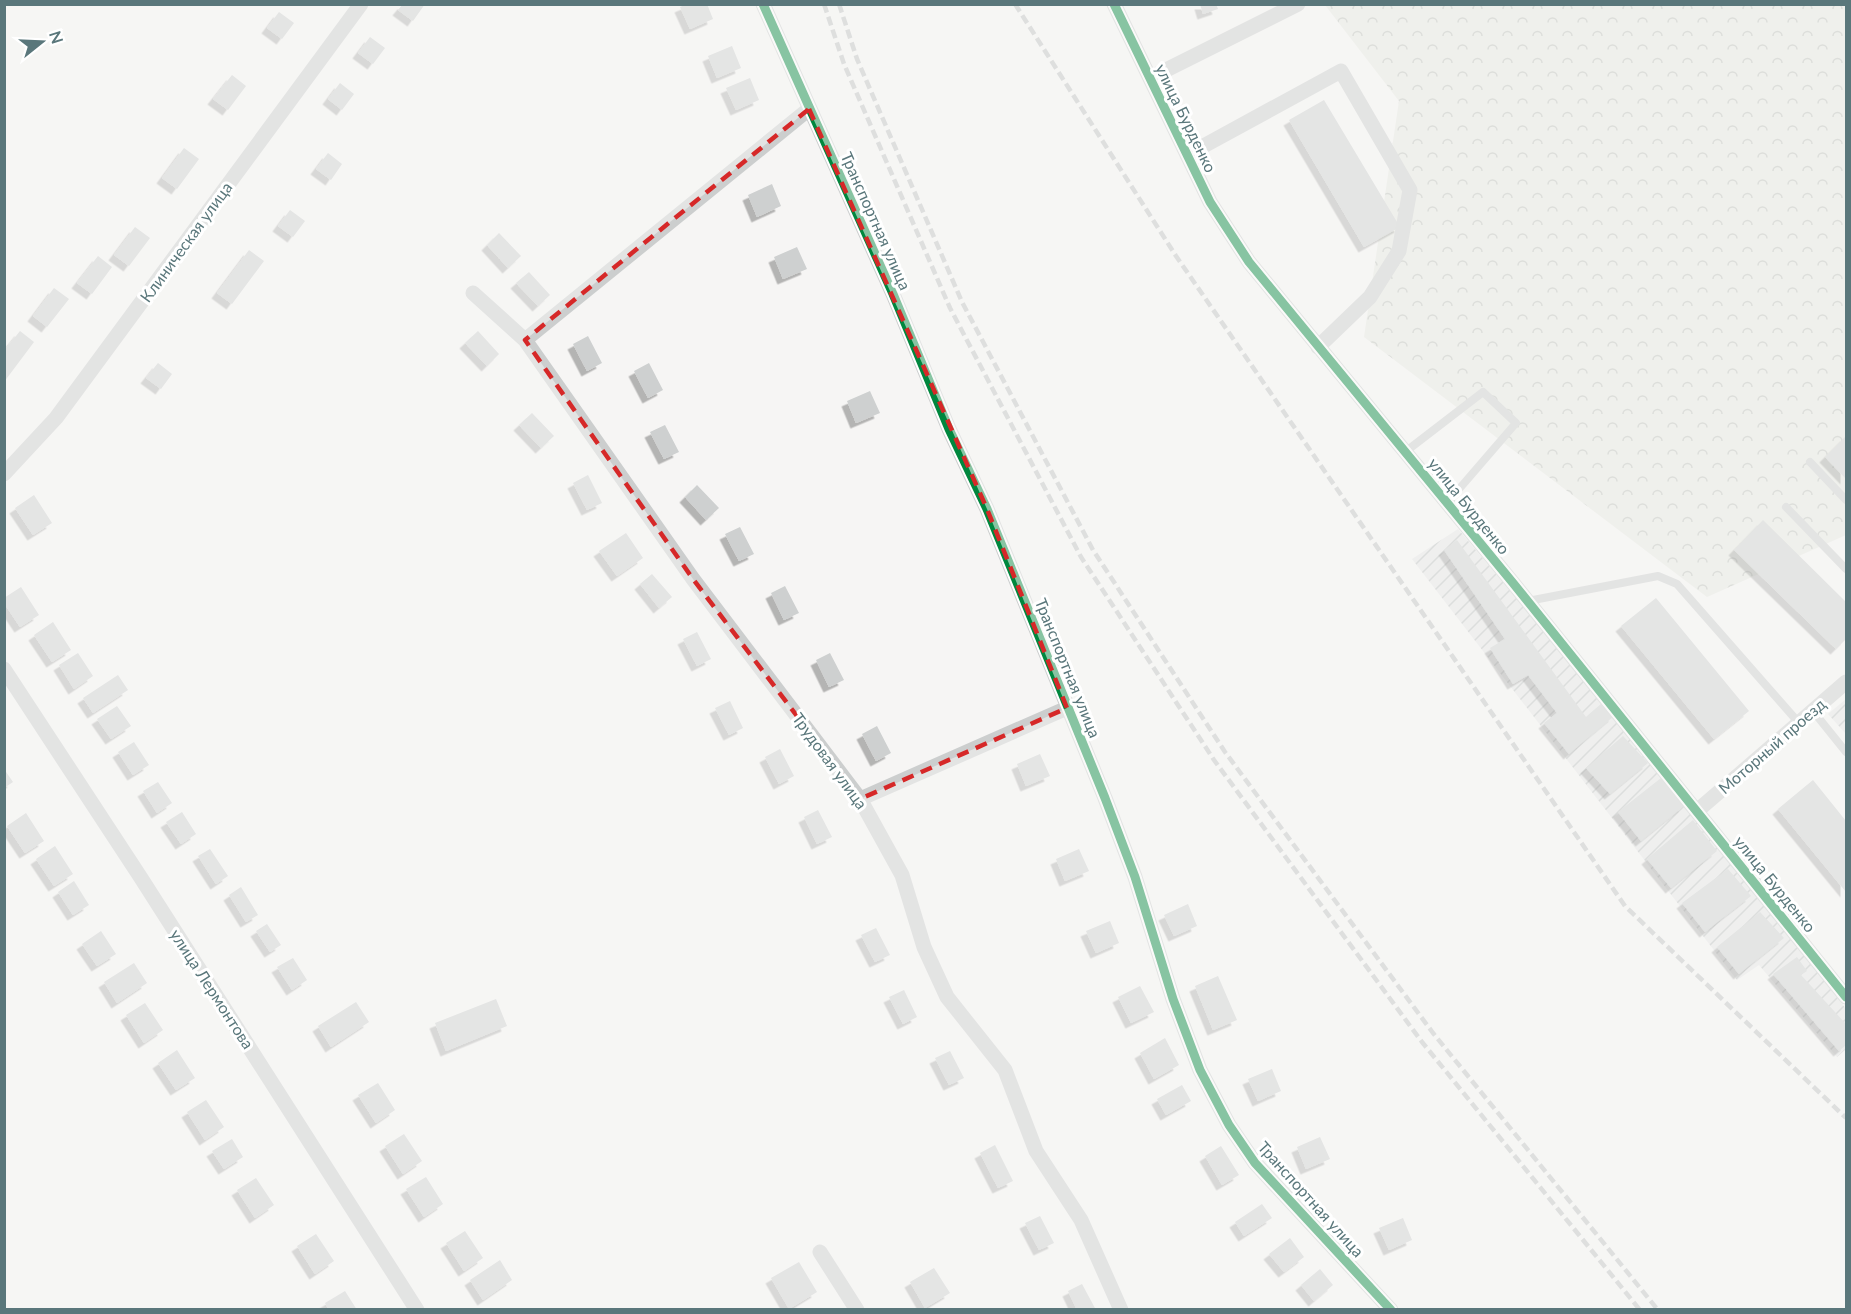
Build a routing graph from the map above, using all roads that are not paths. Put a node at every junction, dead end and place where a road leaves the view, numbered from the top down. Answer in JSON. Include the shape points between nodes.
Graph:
{"nodes":[{"id":1,"x":361,"y":4,"type":"edge"},
{"id":2,"x":763,"y":4,"type":"edge"},
{"id":3,"x":1114,"y":4,"type":"edge"},
{"id":4,"x":1298,"y":4,"type":"edge"},
{"id":5,"x":1150,"y":78,"type":"junction"},
{"id":6,"x":809,"y":109,"type":"junction"},
{"id":7,"x":1187,"y":155,"type":"junction"},
{"id":8,"x":473,"y":293,"type":"dead end"},
{"id":9,"x":525,"y":340,"type":"junction"},
{"id":10,"x":1318,"y":347,"type":"junction"},
{"id":11,"x":1404,"y":452,"type":"junction"},
{"id":12,"x":1810,"y":462,"type":"dead end"},
{"id":13,"x":4,"y":474,"type":"edge"},
{"id":14,"x":1846,"y":500,"type":"edge"},
{"id":15,"x":1447,"y":503,"type":"junction"},
{"id":16,"x":1786,"y":507,"type":"dead end"},
{"id":17,"x":1846,"y":569,"type":"edge"},
{"id":18,"x":1527,"y":601,"type":"junction"},
{"id":19,"x":4,"y":669,"type":"edge"},
{"id":20,"x":1846,"y":682,"type":"edge"},
{"id":21,"x":1067,"y":708,"type":"junction"},
{"id":22,"x":1813,"y":711,"type":"junction"},
{"id":23,"x":1799,"y":723,"type":"junction"},
{"id":24,"x":1846,"y":752,"type":"edge"},
{"id":25,"x":860,"y":799,"type":"junction"},
{"id":26,"x":1697,"y":811,"type":"junction"},
{"id":27,"x":1844,"y":988,"type":"edge"},
{"id":28,"x":820,"y":1252,"type":"dead end"},
{"id":29,"x":417,"y":1310,"type":"edge"},
{"id":30,"x":857,"y":1310,"type":"edge"},
{"id":31,"x":1121,"y":1310,"type":"edge"},
{"id":32,"x":1391,"y":1310,"type":"edge"}],
"edges":[{"from":1,"to":13,"type":"street","name":"Клиническая улица","via":[[56,418]]},
{"from":2,"to":6,"type":"street","name":"Транспортная улица"},
{"from":3,"to":5,"type":"street","name":"улица Бурденко"},
{"from":4,"to":5,"type":"street"},
{"from":5,"to":7,"type":"street","name":"улица Бурденко"},
{"from":6,"to":9,"type":"street"},
{"from":6,"to":21,"type":"street","name":"Транспортная улица","via":[[987,509]]},
{"from":7,"to":10,"type":"street","name":"улица Бурденко","via":[[1210,202],[1249,262]]},
{"from":7,"to":10,"type":"street","via":[[1341,71],[1410,190],[1399,251],[1370,297]]},
{"from":8,"to":9,"type":"street","name":"Трудовая улица"},
{"from":9,"to":25,"type":"street","name":"Трудовая улица","via":[[693,579]]},
{"from":10,"to":11,"type":"street","name":"улица Бурденко"},
{"from":11,"to":15,"type":"street","name":"улица Бурденко"},
{"from":11,"to":15,"type":"lane","via":[[1483,392],[1516,423]]},
{"from":12,"to":14,"type":"lane"},
{"from":15,"to":18,"type":"street","name":"улица Бурденко"},
{"from":16,"to":17,"type":"lane"},
{"from":18,"to":23,"type":"lane","via":[[1658,576],[1677,584]]},
{"from":18,"to":26,"type":"street","name":"улица Бурденко"},
{"from":19,"to":29,"type":"street","name":"улица Лермонтова"},
{"from":20,"to":22,"type":"street","name":"Моторный проезд"},
{"from":21,"to":25,"type":"street"},
{"from":21,"to":32,"type":"street","name":"Транспортная улица","via":[[1135,877],[1184,1030],[1224,1116],[1256,1162]]},
{"from":22,"to":23,"type":"street","name":"Моторный проезд"},
{"from":22,"to":24,"type":"lane"},
{"from":23,"to":26,"type":"street","name":"Моторный проезд"},
{"from":25,"to":31,"type":"street","name":"Трудовая улица","via":[[902,875],[924,947],[947,997],[1005,1070],[1036,1152],[1081,1220]]},
{"from":26,"to":27,"type":"street","name":"улица Бурденко"},
{"from":28,"to":30,"type":"street"}]}
